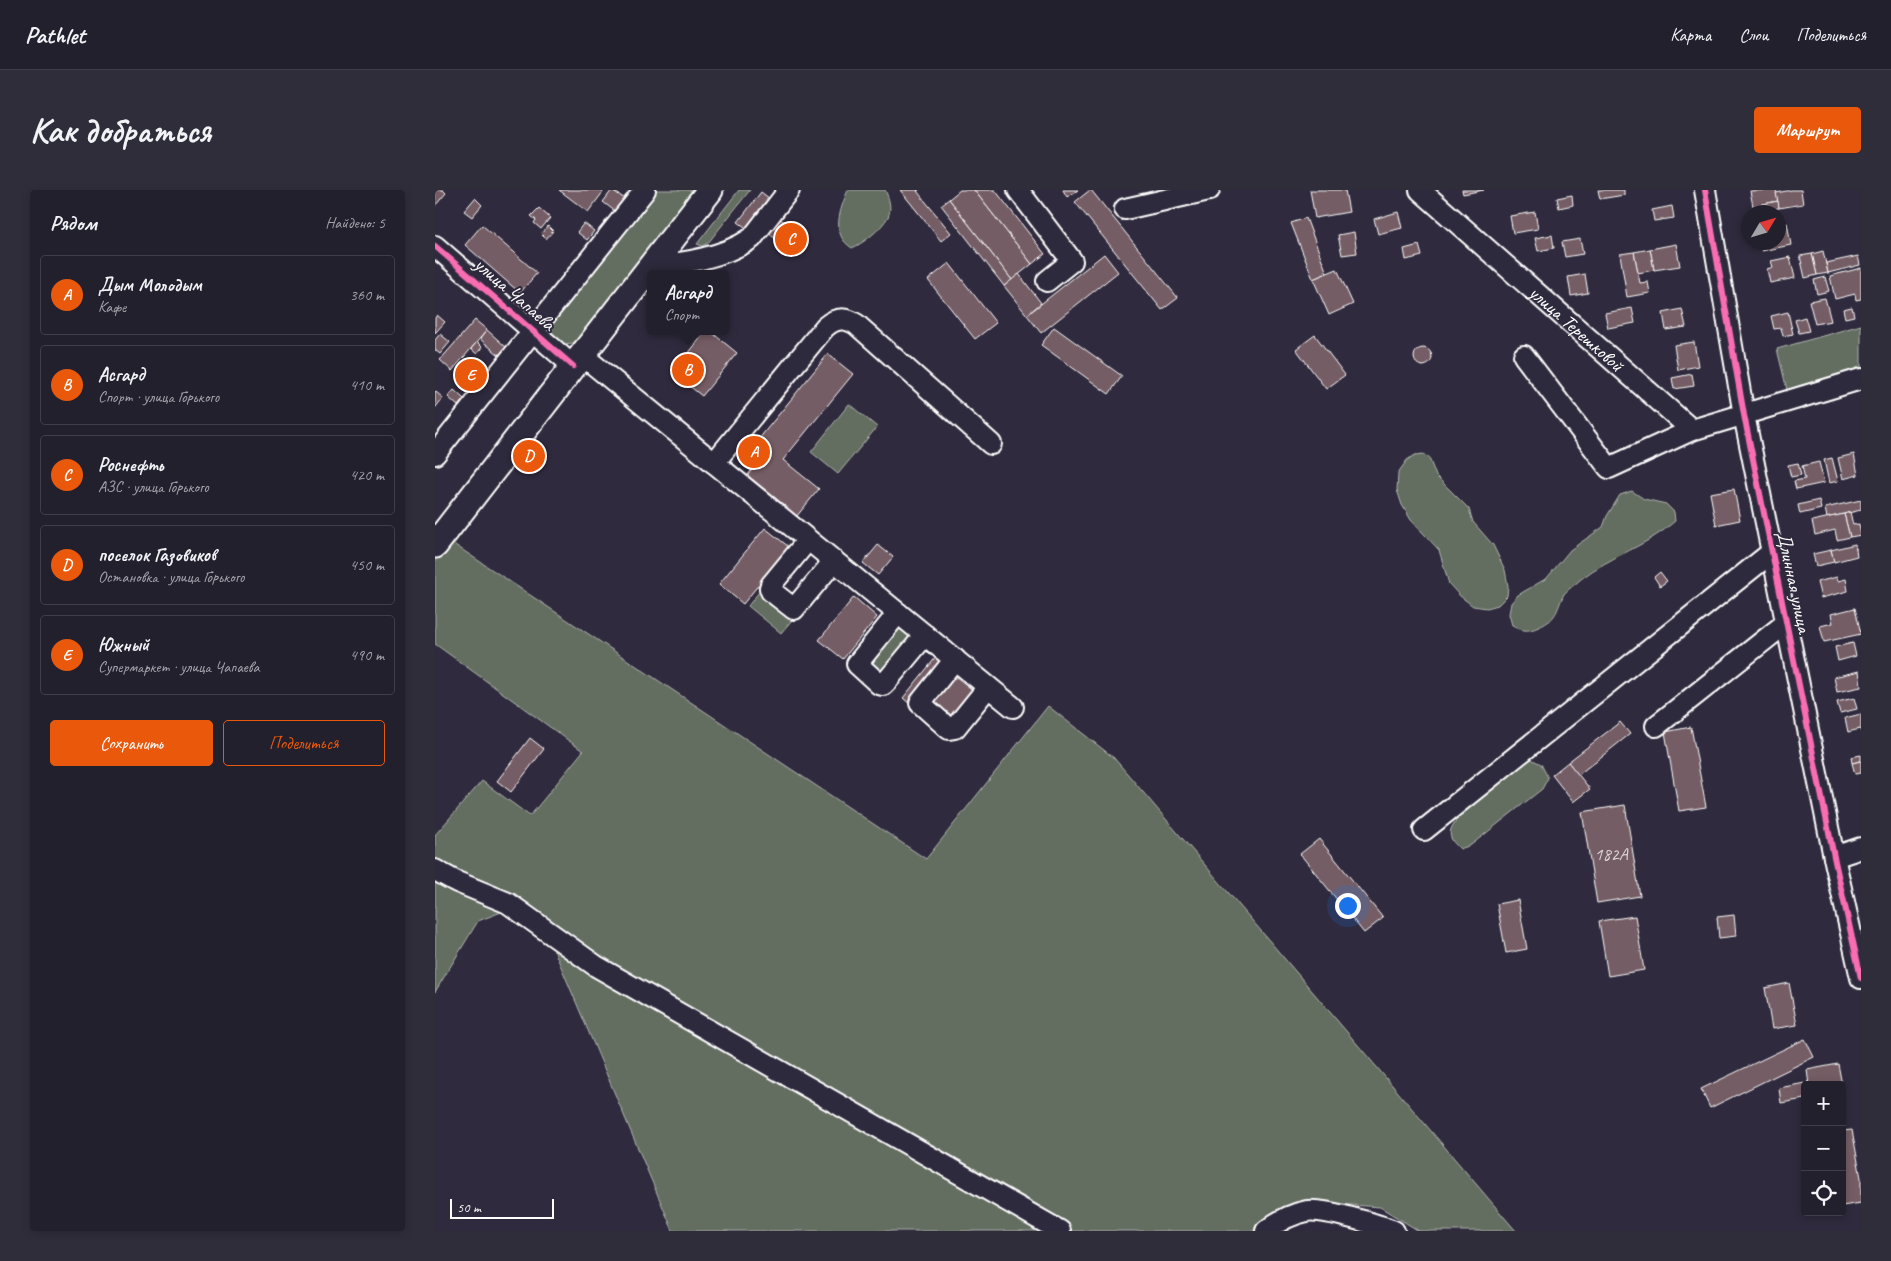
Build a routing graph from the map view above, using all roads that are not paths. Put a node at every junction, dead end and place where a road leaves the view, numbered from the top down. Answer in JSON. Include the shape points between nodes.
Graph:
{"nodes":[{"id":1,"x":645,"y":190,"type":"edge"},
{"id":2,"x":710,"y":190,"type":"edge"},
{"id":3,"x":789,"y":190,"type":"edge"},
{"id":4,"x":1018,"y":190,"type":"edge"},
{"id":5,"x":1209,"y":190,"type":"edge"},
{"id":6,"x":1420,"y":190,"type":"edge"},
{"id":7,"x":1705,"y":190,"type":"edge"},
{"id":8,"x":1125,"y":209,"type":"dead end"},
{"id":9,"x":435,"y":246,"type":"edge"},
{"id":10,"x":649,"y":267,"type":"junction"},
{"id":11,"x":1047,"y":282,"type":"dead end"},
{"id":12,"x":533,"y":332,"type":"junction"},
{"id":13,"x":1524,"y":356,"type":"dead end"},
{"id":14,"x":577,"y":361,"type":"junction"},
{"id":15,"x":1861,"y":379,"type":"edge"},
{"id":16,"x":1744,"y":415,"type":"junction"},
{"id":17,"x":1692,"y":430,"type":"junction"},
{"id":18,"x":991,"y":444,"type":"dead end"},
{"id":19,"x":435,"y":454,"type":"edge"},
{"id":20,"x":714,"y":463,"type":"junction"},
{"id":21,"x":808,"y":540,"type":"junction"},
{"id":22,"x":435,"y":545,"type":"edge"},
{"id":23,"x":1772,"y":552,"type":"junction"},
{"id":24,"x":834,"y":561,"type":"junction"},
{"id":25,"x":897,"y":613,"type":"junction"},
{"id":26,"x":1786,"y":624,"type":"junction"},
{"id":27,"x":925,"y":635,"type":"junction"},
{"id":28,"x":955,"y":659,"type":"junction"},
{"id":29,"x":988,"y":687,"type":"junction"},
{"id":30,"x":1013,"y":707,"type":"dead end"},
{"id":31,"x":1656,"y":726,"type":"dead end"},
{"id":32,"x":1424,"y":830,"type":"dead end"},
{"id":33,"x":1861,"y":848,"type":"edge"},
{"id":34,"x":1834,"y":857,"type":"junction"},
{"id":35,"x":435,"y":870,"type":"edge"},
{"id":36,"x":1861,"y":978,"type":"edge"},
{"id":37,"x":1060,"y":1231,"type":"edge"},
{"id":38,"x":1266,"y":1231,"type":"edge"},
{"id":39,"x":1394,"y":1231,"type":"edge"}],
"edges":[{"from":1,"to":12,"type":"street"},
{"from":2,"to":10,"type":"main road"},
{"from":3,"to":10,"type":"street","via":[[745,243],[710,256]]},
{"from":4,"to":11,"type":"street","via":[[1072,261]]},
{"from":5,"to":8,"type":"street"},
{"from":6,"to":17,"type":"street","name":"улица Терешковой"},
{"from":7,"to":16,"type":"street","name":"Длинная улица"},
{"from":9,"to":12,"type":"street","name":"улица Чапаева"},
{"from":10,"to":14,"type":"main road"},
{"from":12,"to":14,"type":"street","name":"улица Чапаева"},
{"from":12,"to":19,"type":"street"},
{"from":13,"to":17,"type":"street","via":[[1609,468]]},
{"from":14,"to":20,"type":"street","name":"улица Чапаева"},
{"from":14,"to":22,"type":"main road"},
{"from":15,"to":16,"type":"street"},
{"from":16,"to":17,"type":"street"},
{"from":16,"to":23,"type":"street","name":"Длинная улица"},
{"from":18,"to":20,"type":"street","via":[[856,324],[839,319],[825,327]]},
{"from":20,"to":21,"type":"street","name":"улица Чапаева"},
{"from":21,"to":24,"type":"street","name":"улица Чапаева"},
{"from":21,"to":24,"type":"street","via":[[770,588],[791,608],[797,607]]},
{"from":23,"to":26,"type":"street","name":"Длинная улица"},
{"from":23,"to":32,"type":"street"},
{"from":24,"to":25,"type":"street","name":"улица Чапаева"},
{"from":25,"to":27,"type":"street","name":"улица Чапаева"},
{"from":25,"to":27,"type":"street","via":[[857,664],[879,684],[886,682]]},
{"from":26,"to":31,"type":"street"},
{"from":26,"to":34,"type":"street","name":"Длинная улица"},
{"from":27,"to":28,"type":"street","name":"улица Чапаева"},
{"from":28,"to":29,"type":"street","name":"улица Чапаева"},
{"from":28,"to":29,"type":"street","via":[[920,703],[949,729],[955,728]]},
{"from":29,"to":30,"type":"street","name":"улица Чапаева"},
{"from":33,"to":34,"type":"street"},
{"from":34,"to":36,"type":"street","name":"Длинная улица"},
{"from":35,"to":37,"type":"street","via":[[508,903],[596,966]]},
{"from":38,"to":39,"type":"street","via":[[1289,1216],[1310,1210]]}]}
